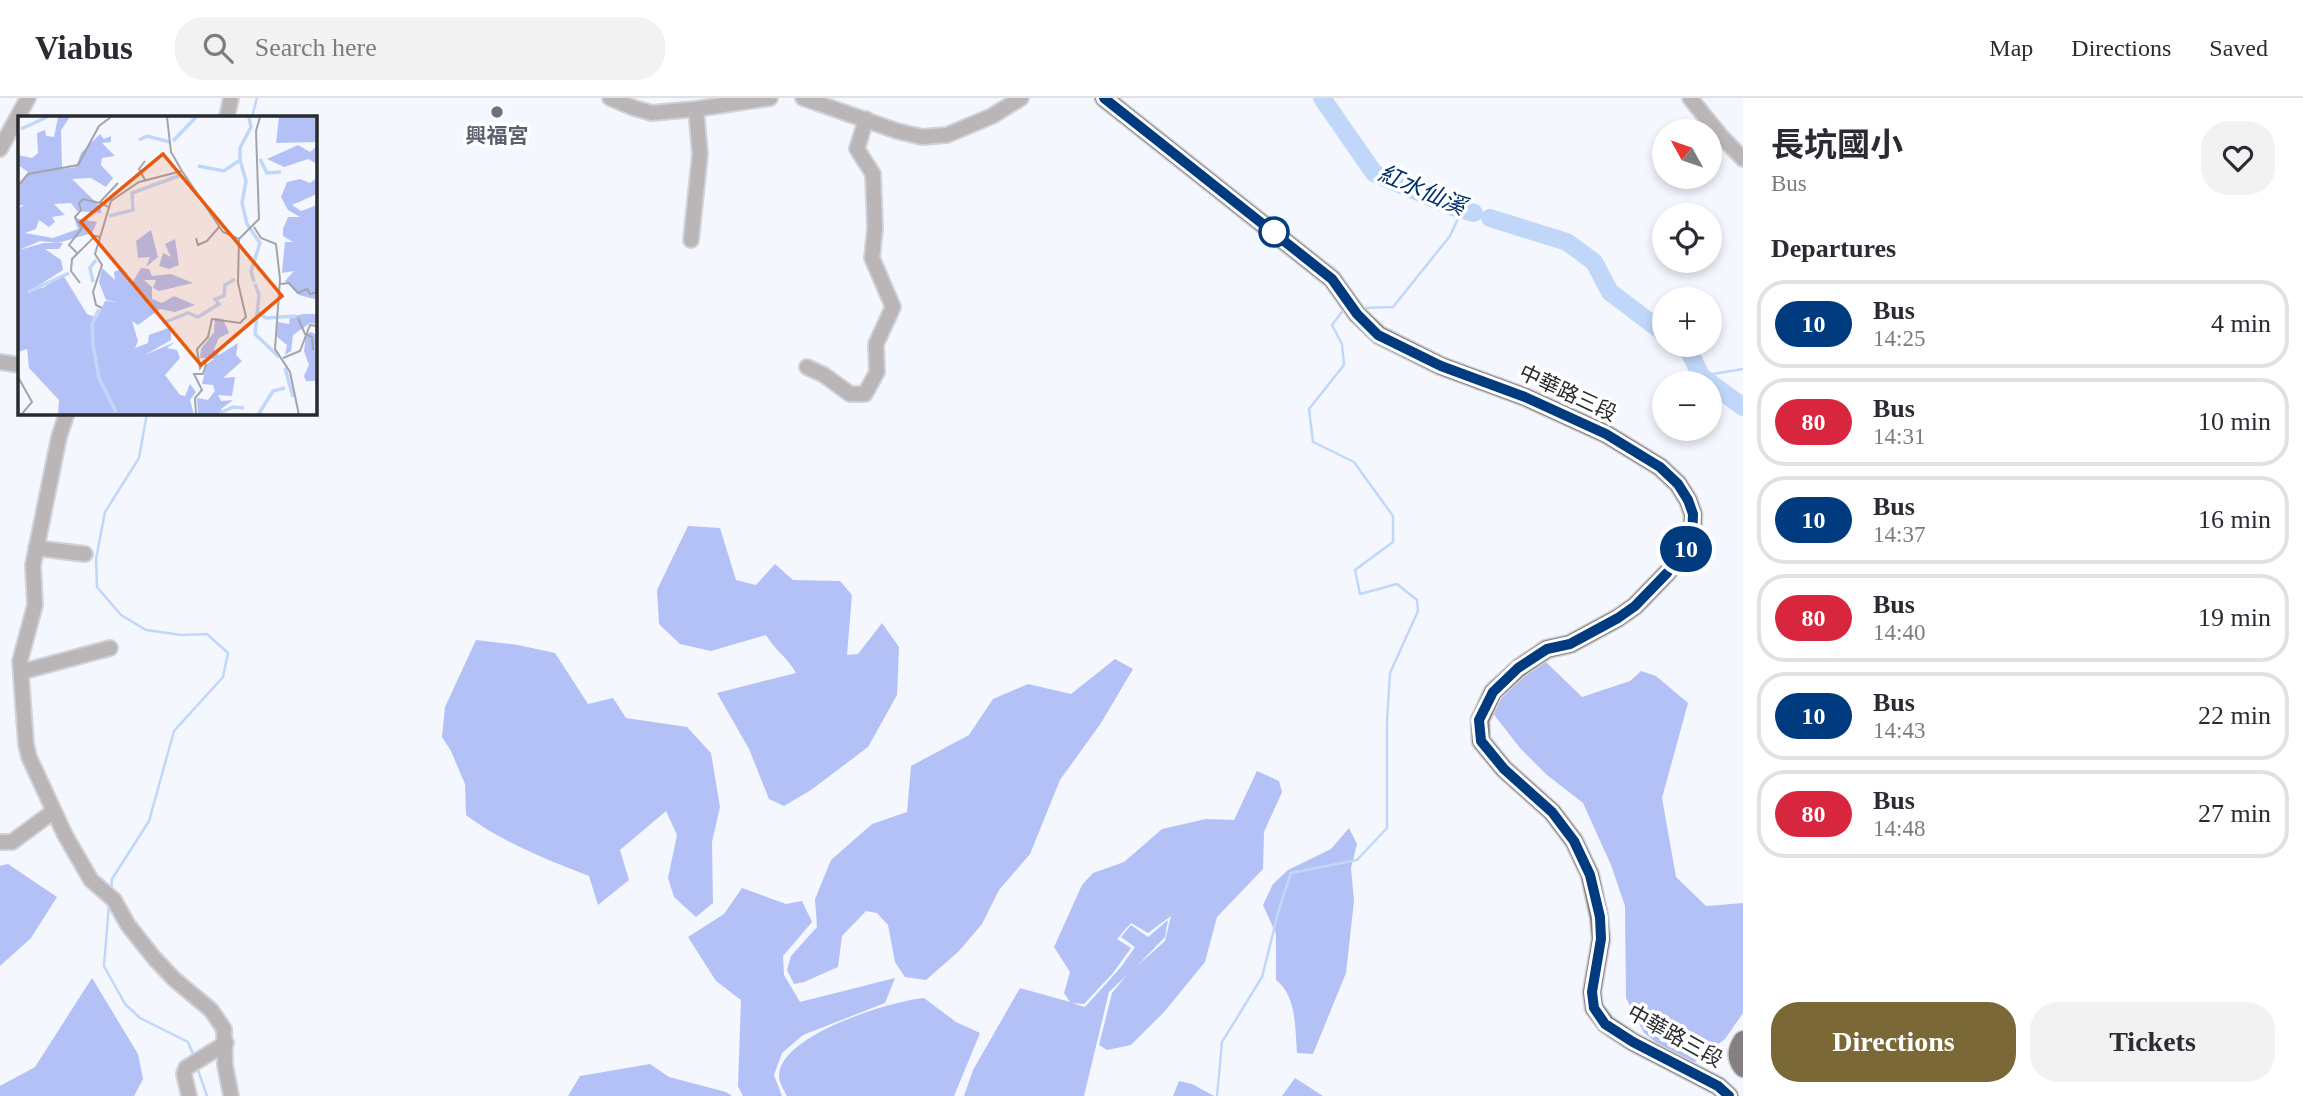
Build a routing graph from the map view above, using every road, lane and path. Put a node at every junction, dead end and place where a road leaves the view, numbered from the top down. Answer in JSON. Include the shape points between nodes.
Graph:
{"nodes":[{"id":1,"x":28,"y":98,"type":"edge"},
{"id":2,"x":231,"y":98,"type":"edge"},
{"id":3,"x":610,"y":98,"type":"edge"},
{"id":4,"x":769,"y":98,"type":"edge"},
{"id":5,"x":803,"y":98,"type":"edge"},
{"id":6,"x":1021,"y":98,"type":"edge"},
{"id":7,"x":1104,"y":98,"type":"edge"},
{"id":8,"x":1690,"y":98,"type":"edge"},
{"id":9,"x":696,"y":109,"type":"junction"},
{"id":10,"x":18,"y":116,"type":"edge"},
{"id":11,"x":18,"y":116,"type":"edge"},
{"id":12,"x":227,"y":116,"type":"edge"},
{"id":13,"x":866,"y":119,"type":"junction"},
{"id":14,"x":0,"y":149,"type":"edge"},
{"id":15,"x":1743,"y":159,"type":"edge"},
{"id":16,"x":691,"y":240,"type":"dead end"},
{"id":17,"x":0,"y":362,"type":"edge"},
{"id":18,"x":18,"y":365,"type":"edge"},
{"id":19,"x":807,"y":367,"type":"dead end"},
{"id":20,"x":66,"y":415,"type":"edge"},
{"id":21,"x":36,"y":548,"type":"junction"},
{"id":22,"x":85,"y":554,"type":"dead end"},
{"id":23,"x":110,"y":648,"type":"dead end"},
{"id":24,"x":21,"y":672,"type":"junction"},
{"id":25,"x":54,"y":811,"type":"junction"},
{"id":26,"x":0,"y":842,"type":"edge"},
{"id":27,"x":1743,"y":1040,"type":"edge"},
{"id":28,"x":226,"y":1043,"type":"junction"},
{"id":29,"x":1743,"y":1068,"type":"edge"},
{"id":30,"x":189,"y":1096,"type":"edge"},
{"id":31,"x":231,"y":1096,"type":"edge"},
{"id":32,"x":1730,"y":1096,"type":"edge"}],
"edges":[{"from":1,"to":11,"type":"street"},
{"from":2,"to":12,"type":"street"},
{"from":3,"to":9,"type":"street","via":[[652,113]]},
{"from":4,"to":9,"type":"street"},
{"from":5,"to":13,"type":"street"},
{"from":6,"to":13,"type":"street","via":[[947,135],[922,137]]},
{"from":7,"to":32,"type":"main road","name":"中華路三段","via":[[1332,279],[1378,335],[1606,434],[1660,467],[1678,484],[1693,514],[1692,541],[1679,558],[1618,618],[1570,644],[1547,649],[1518,668],[1493,692],[1479,720],[1481,741],[1504,769],[1552,812],[1574,841],[1590,875],[1601,939],[1592,992],[1594,1008],[1605,1024]]},
{"from":8,"to":15,"type":"street"},
{"from":9,"to":16,"type":"street","via":[[700,154]]},
{"from":10,"to":14,"type":"street"},
{"from":13,"to":19,"type":"street","via":[[857,149],[873,174],[872,258],[893,307],[876,344],[877,372],[865,394],[850,394]]},
{"from":17,"to":18,"type":"street"},
{"from":20,"to":21,"type":"street"},
{"from":21,"to":22,"type":"street"},
{"from":21,"to":24,"type":"street","via":[[35,605]]},
{"from":23,"to":24,"type":"street"},
{"from":24,"to":25,"type":"street","via":[[29,757]]},
{"from":25,"to":26,"type":"street","via":[[12,842]]},
{"from":25,"to":28,"type":"street","via":[[91,880],[109,896],[155,960],[211,1010],[225,1030]]},
{"from":27,"to":29,"type":"main road","name":"中華路三段","via":[[1737,1054]]},
{"from":28,"to":30,"type":"street","via":[[186,1068]]},
{"from":28,"to":31,"type":"street"}]}
